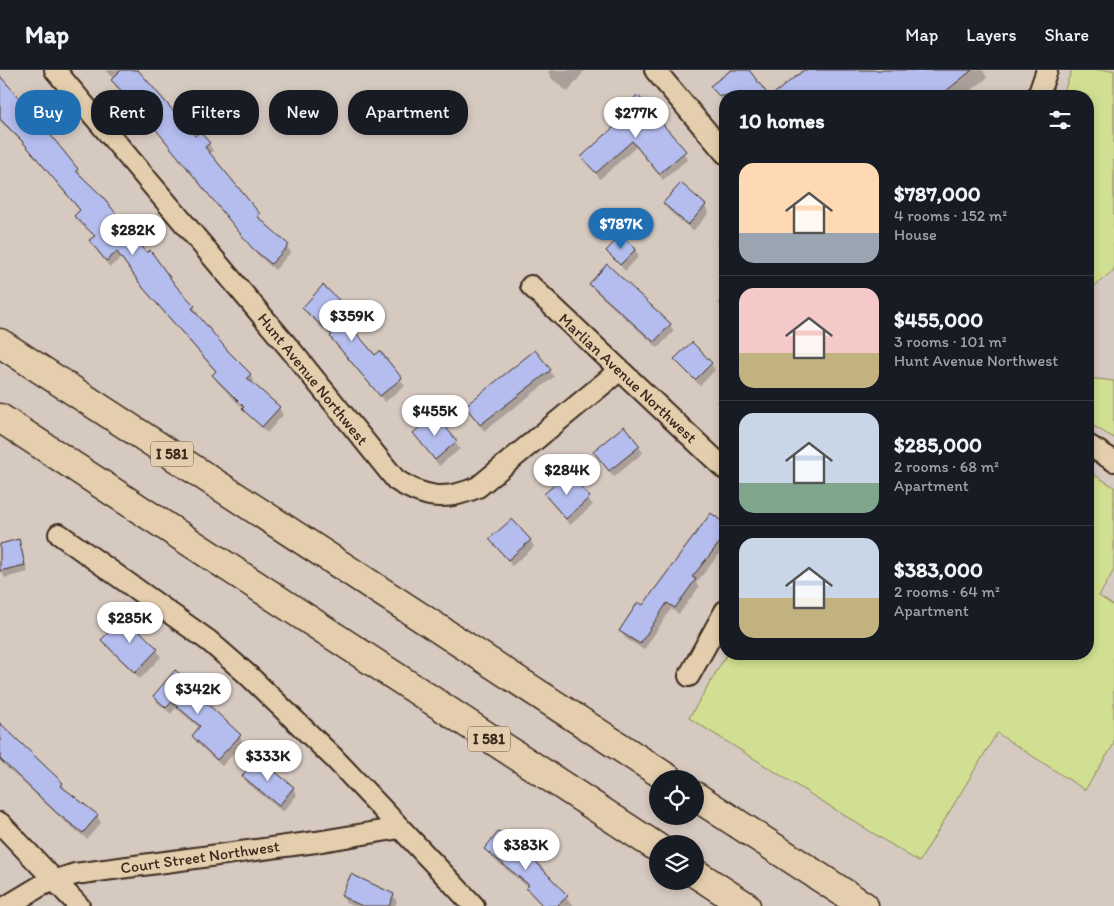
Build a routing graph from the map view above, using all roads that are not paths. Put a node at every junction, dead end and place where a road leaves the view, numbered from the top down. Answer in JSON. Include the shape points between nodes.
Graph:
{"nodes":[{"id":1,"x":55,"y":70,"type":"edge"},
{"id":2,"x":655,"y":70,"type":"edge"},
{"id":3,"x":1047,"y":70,"type":"edge"},
{"id":4,"x":1040,"y":90,"type":"edge"},
{"id":5,"x":719,"y":146,"type":"edge"},
{"id":6,"x":531,"y":286,"type":"dead end"},
{"id":7,"x":0,"y":342,"type":"edge"},
{"id":8,"x":620,"y":370,"type":"junction"},
{"id":9,"x":0,"y":418,"type":"edge"},
{"id":10,"x":1094,"y":449,"type":"edge"},
{"id":11,"x":1114,"y":461,"type":"edge"},
{"id":12,"x":719,"y":463,"type":"edge"},
{"id":13,"x":59,"y":534,"type":"dead end"},
{"id":14,"x":719,"y":622,"type":"edge"},
{"id":15,"x":689,"y":676,"type":"dead end"},
{"id":16,"x":654,"y":770,"type":"edge"},
{"id":17,"x":704,"y":802,"type":"edge"},
{"id":18,"x":0,"y":823,"type":"edge"},
{"id":19,"x":400,"y":828,"type":"junction"},
{"id":20,"x":649,"y":842,"type":"edge"},
{"id":21,"x":704,"y":879,"type":"edge"},
{"id":22,"x":55,"y":880,"type":"junction"},
{"id":23,"x":7,"y":906,"type":"edge"},
{"id":24,"x":79,"y":906,"type":"edge"},
{"id":25,"x":474,"y":906,"type":"edge"},
{"id":26,"x":746,"y":906,"type":"edge"},
{"id":27,"x":864,"y":906,"type":"edge"}],
"edges":[{"from":1,"to":8,"type":"street","name":"Hunt Avenue Northwest","via":[[396,480],[414,491],[448,497],[478,487]]},
{"from":2,"to":5,"type":"street"},
{"from":3,"to":4,"type":"street"},
{"from":6,"to":8,"type":"street","name":"Marlian Avenue Northwest"},
{"from":7,"to":16,"type":"highway","number":"I 581"},
{"from":8,"to":12,"type":"street","name":"Marlian Avenue Northwest"},
{"from":9,"to":20,"type":"highway","number":"I 581"},
{"from":10,"to":11,"type":"street"},
{"from":13,"to":19,"type":"street","via":[[209,640],[334,758]]},
{"from":14,"to":15,"type":"street"},
{"from":17,"to":27,"type":"highway"},
{"from":18,"to":22,"type":"street"},
{"from":19,"to":22,"type":"street","name":"Court Street Northwest","via":[[75,874]]},
{"from":19,"to":25,"type":"street"},
{"from":21,"to":26,"type":"highway"},
{"from":22,"to":23,"type":"street","name":"Court Street Northwest"},
{"from":22,"to":24,"type":"street"}]}
